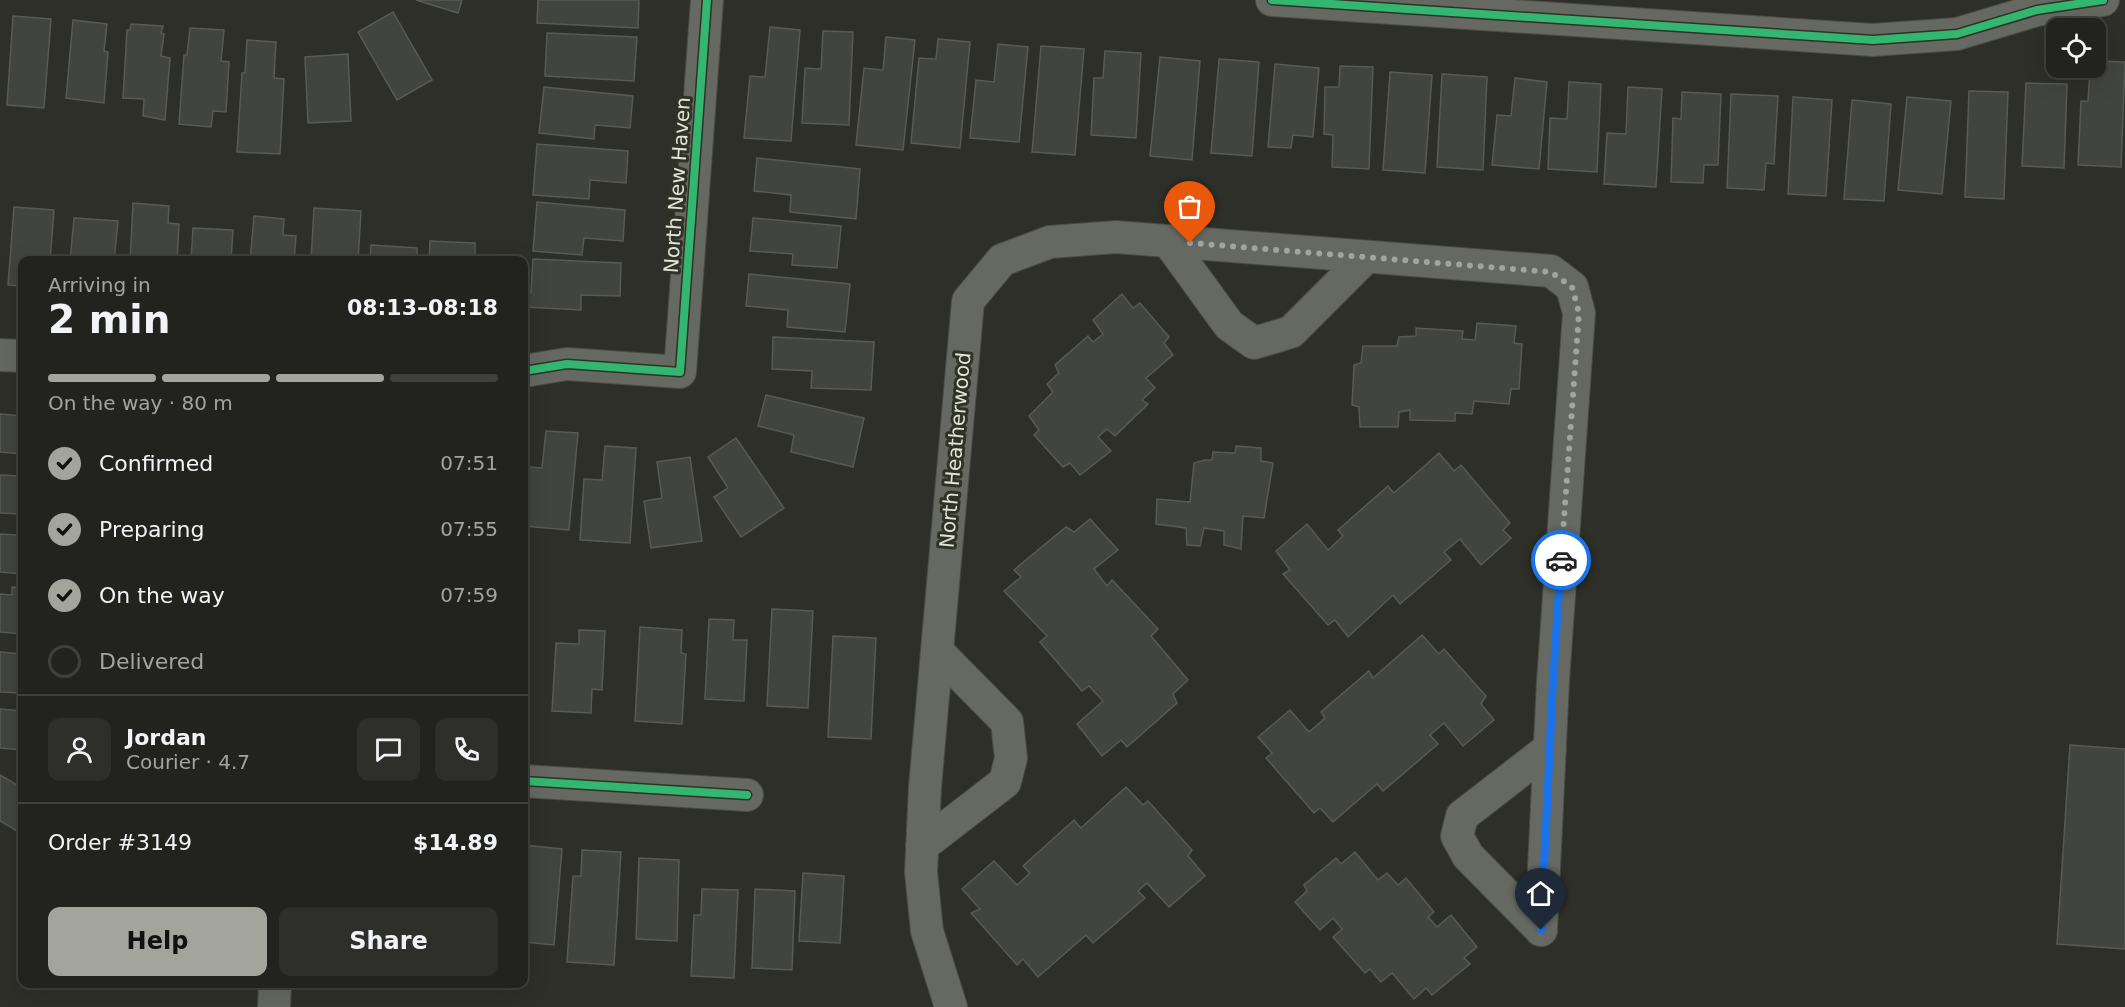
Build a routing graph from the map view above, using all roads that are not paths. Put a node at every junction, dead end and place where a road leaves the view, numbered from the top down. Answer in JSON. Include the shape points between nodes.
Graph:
{"nodes":[{"id":1,"x":707,"y":0,"type":"edge"},
{"id":2,"x":1272,"y":0,"type":"edge"},
{"id":3,"x":2103,"y":0,"type":"edge"},
{"id":4,"x":2036,"y":5,"type":"edge"},
{"id":5,"x":1551,"y":9,"type":"edge"},
{"id":6,"x":1168,"y":241,"type":"junction"},
{"id":7,"x":1366,"y":257,"type":"junction"},
{"id":8,"x":0,"y":355,"type":"edge"},
{"id":9,"x":18,"y":356,"type":"edge"},
{"id":10,"x":528,"y":370,"type":"edge"},
{"id":11,"x":937,"y":651,"type":"junction"},
{"id":12,"x":1550,"y":748,"type":"junction"},
{"id":13,"x":528,"y":781,"type":"edge"},
{"id":14,"x":747,"y":795,"type":"dead end"},
{"id":15,"x":922,"y":846,"type":"junction"},
{"id":16,"x":275,"y":988,"type":"edge"},
{"id":17,"x":274,"y":1007,"type":"edge"},
{"id":18,"x":951,"y":1007,"type":"edge"}],
"edges":[{"from":1,"to":10,"type":"street","name":"North New Haven","via":[[680,372],[567,364]]},
{"from":2,"to":5,"type":"street"},
{"from":3,"to":4,"type":"street"},
{"from":4,"to":5,"type":"street","via":[[1957,34],[1872,40]]},
{"from":6,"to":7,"type":"street"},
{"from":6,"to":7,"type":"street","via":[[1229,325],[1254,343],[1292,332]]},
{"from":6,"to":11,"type":"street","name":"North Heatherwood","via":[[1116,237],[1050,242],[1002,260],[968,301]]},
{"from":7,"to":12,"type":"street","via":[[1551,272],[1572,287],[1579,313]]},
{"from":8,"to":9,"type":"street"},
{"from":11,"to":15,"type":"street","name":"North Heatherwood"},
{"from":11,"to":15,"type":"street","via":[[1006,722],[1011,758],[1005,782]]},
{"from":12,"to":12,"type":"street","via":[[1547,816],[1541,930],[1468,856],[1457,836],[1462,816]]},
{"from":13,"to":14,"type":"street"},
{"from":15,"to":18,"type":"street","name":"North Heatherwood","via":[[927,930]]},
{"from":16,"to":17,"type":"street"}]}
